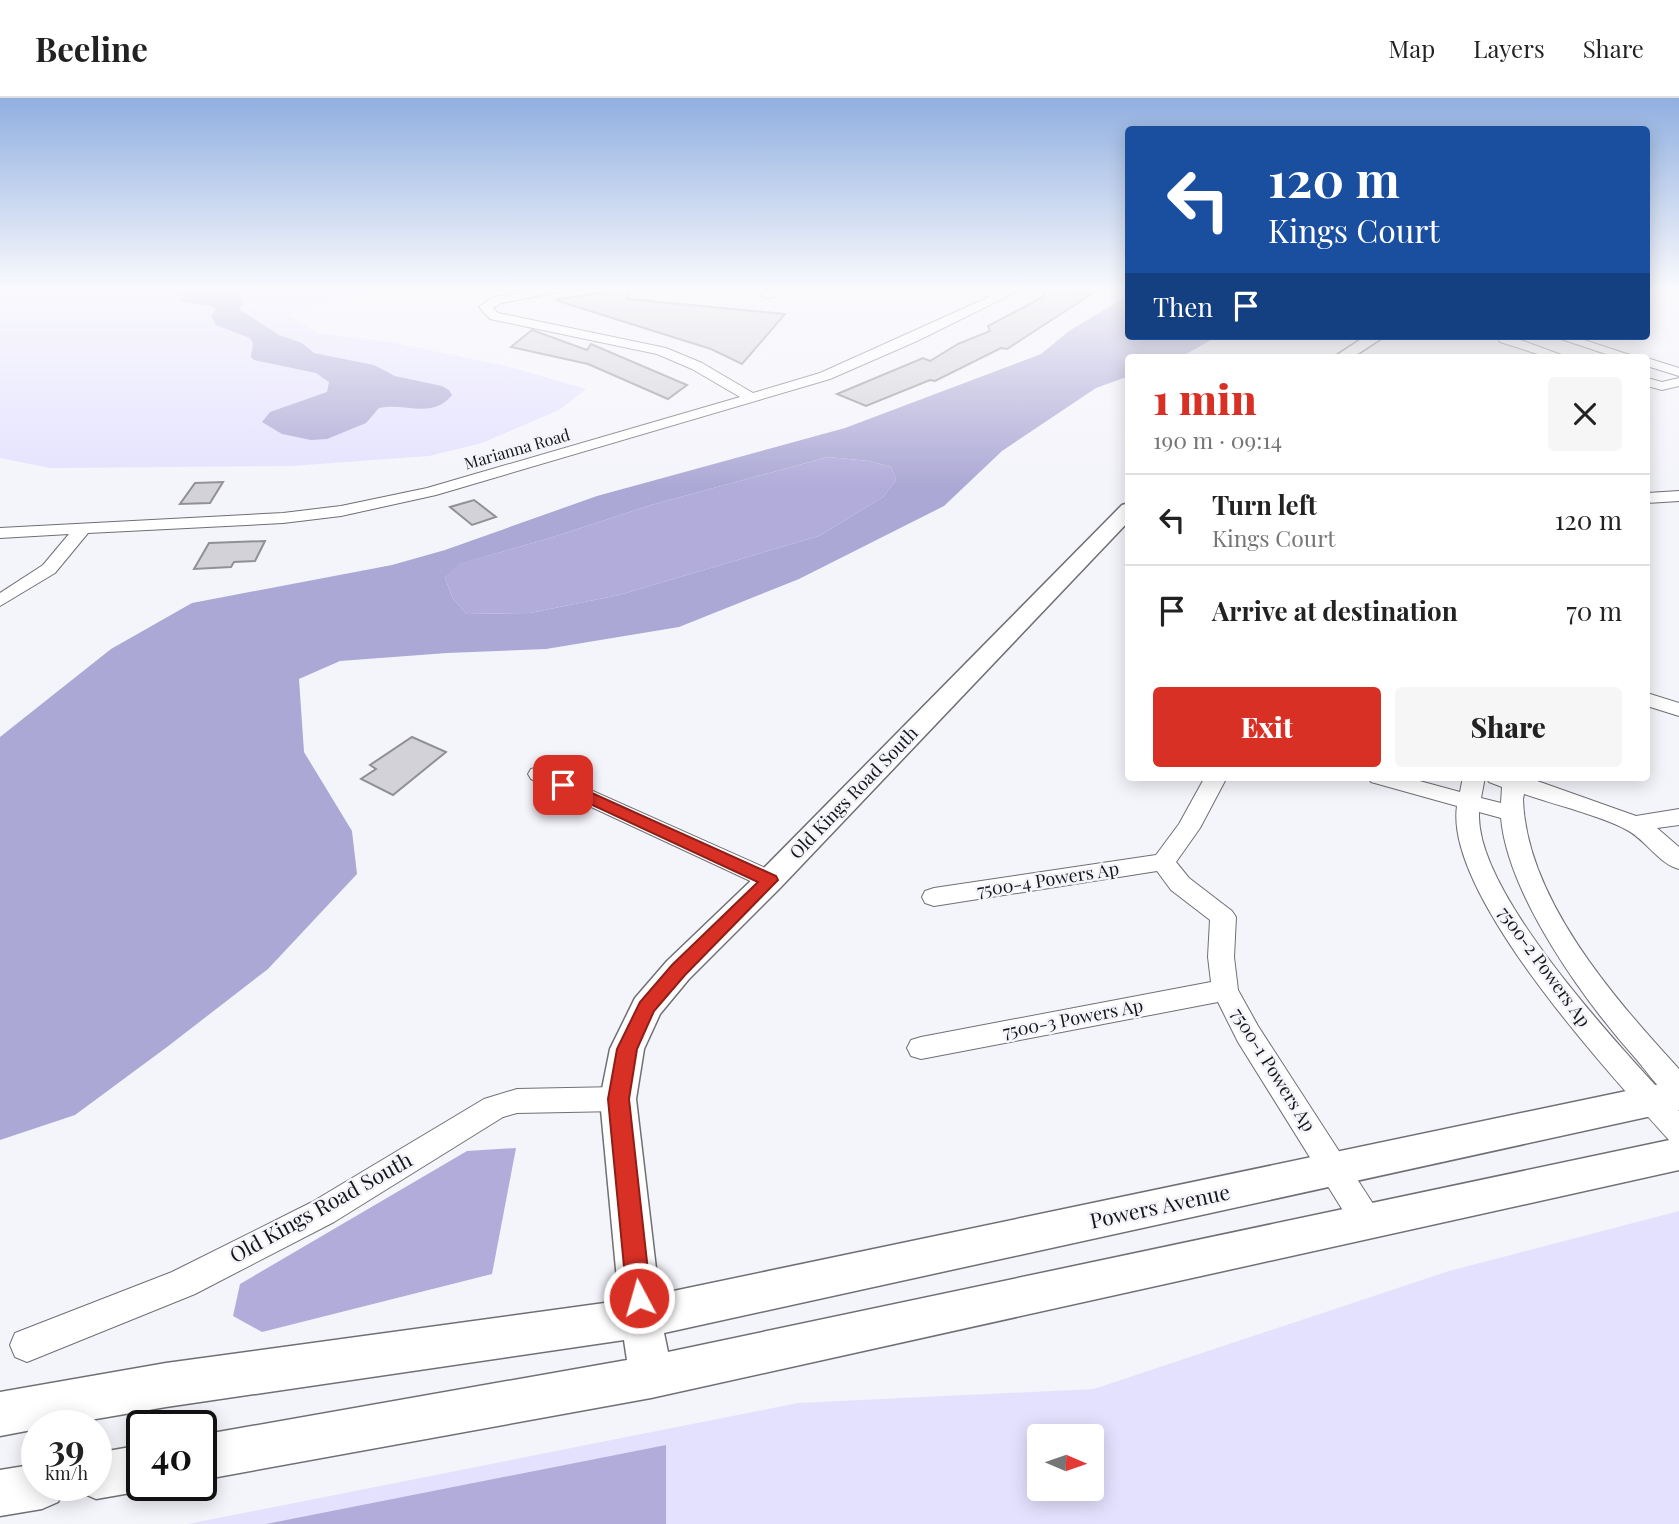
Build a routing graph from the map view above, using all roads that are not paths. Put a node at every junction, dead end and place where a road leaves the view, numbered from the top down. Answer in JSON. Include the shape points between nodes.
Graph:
{"nodes":[{"id":1,"x":670,"y":355,"type":"edge"},
{"id":2,"x":876,"y":355,"type":"edge"},
{"id":3,"x":1650,"y":363,"type":"edge"},
{"id":4,"x":1679,"y":372,"type":"edge"},
{"id":5,"x":1679,"y":382,"type":"edge"},
{"id":6,"x":1650,"y":383,"type":"edge"},
{"id":7,"x":754,"y":399,"type":"junction"},
{"id":8,"x":1651,"y":496,"type":"edge"},
{"id":9,"x":1679,"y":496,"type":"edge"},
{"id":10,"x":1125,"y":513,"type":"edge"},
{"id":11,"x":83,"y":529,"type":"junction"},
{"id":12,"x":0,"y":533,"type":"edge"},
{"id":13,"x":0,"y":601,"type":"edge"},
{"id":14,"x":1650,"y":700,"type":"edge"},
{"id":15,"x":1679,"y":710,"type":"edge"},
{"id":16,"x":539,"y":774,"type":"dead end"},
{"id":17,"x":1214,"y":781,"type":"edge"},
{"id":18,"x":1410,"y":781,"type":"edge"},
{"id":19,"x":1508,"y":781,"type":"edge"},
{"id":20,"x":1514,"y":781,"type":"edge"},
{"id":21,"x":1472,"y":789,"type":"edge"},
{"id":22,"x":1510,"y":813,"type":"junction"},
{"id":23,"x":1679,"y":817,"type":"edge"},
{"id":24,"x":1635,"y":824,"type":"junction"},
{"id":25,"x":1679,"y":861,"type":"edge"},
{"id":26,"x":1163,"y":862,"type":"junction"},
{"id":27,"x":770,"y":880,"type":"junction"},
{"id":28,"x":934,"y":897,"type":"dead end"},
{"id":29,"x":1225,"y":990,"type":"junction"},
{"id":30,"x":921,"y":1048,"type":"dead end"},
{"id":31,"x":1670,"y":1095,"type":"edge"},
{"id":32,"x":618,"y":1099,"type":"junction"},
{"id":33,"x":1679,"y":1131,"type":"edge"},
{"id":34,"x":1679,"y":1154,"type":"edge"},
{"id":35,"x":1336,"y":1170,"type":"junction"},
{"id":36,"x":1368,"y":1223,"type":"junction"},
{"id":37,"x":641,"y":1318,"type":"junction"},
{"id":38,"x":27,"y":1345,"type":"dead end"},
{"id":39,"x":651,"y":1377,"type":"junction"},
{"id":40,"x":0,"y":1414,"type":"edge"},
{"id":41,"x":217,"y":1455,"type":"edge"},
{"id":42,"x":21,"y":1490,"type":"edge"},
{"id":43,"x":0,"y":1493,"type":"edge"}],
"edges":[{"from":1,"to":7,"type":"street"},
{"from":2,"to":7,"type":"street","name":"Marianna Road"},
{"from":3,"to":4,"type":"street"},
{"from":5,"to":6,"type":"street"},
{"from":7,"to":11,"type":"street","name":"Marianna Road","via":[[375,504],[283,518]]},
{"from":8,"to":9,"type":"street"},
{"from":10,"to":27,"type":"street","name":"Old Kings Road South"},
{"from":11,"to":12,"type":"street","name":"Marianna Road"},
{"from":11,"to":13,"type":"street","via":[[49,569]]},
{"from":14,"to":15,"type":"street"},
{"from":16,"to":27,"type":"street"},
{"from":17,"to":26,"type":"street"},
{"from":18,"to":21,"type":"street"},
{"from":19,"to":22,"type":"street","name":"7500-2 Powers Ap"},
{"from":20,"to":24,"type":"street"},
{"from":21,"to":22,"type":"street"},
{"from":21,"to":31,"type":"street","name":"7500-2 Powers Ap","via":[[1469,831],[1481,873],[1507,918],[1574,1013]]},
{"from":22,"to":31,"type":"street","name":"7500-2 Powers Ap","via":[[1527,878],[1543,908]]},
{"from":23,"to":24,"type":"street"},
{"from":24,"to":25,"type":"street"},
{"from":26,"to":28,"type":"street","name":"7500-4 Powers Ap"},
{"from":26,"to":29,"type":"street","name":"7500-1 Powers Ap","via":[[1180,884],[1223,917]]},
{"from":27,"to":32,"type":"street","name":"Old Kings Road South","via":[[646,1007],[627,1049]]},
{"from":29,"to":30,"type":"street","name":"7500-3 Powers Ap"},
{"from":29,"to":35,"type":"street","name":"7500-1 Powers Ap","via":[[1248,1034]]},
{"from":31,"to":33,"type":"street","name":"7500-2 Powers Ap"},
{"from":31,"to":35,"type":"street","name":"Powers Avenue"},
{"from":32,"to":37,"type":"street","name":"Old Kings Road South"},
{"from":32,"to":38,"type":"street","name":"Old Kings Road South","via":[[517,1101],[494,1108],[276,1236],[183,1283]]},
{"from":34,"to":36,"type":"street"},
{"from":35,"to":36,"type":"street","name":"7500-1 Powers Ap"},
{"from":35,"to":37,"type":"street","name":"Powers Avenue"},
{"from":36,"to":39,"type":"street"},
{"from":37,"to":39,"type":"street","name":"Old Kings Road South"},
{"from":37,"to":40,"type":"street","via":[[166,1385]]},
{"from":39,"to":41,"type":"street"},
{"from":42,"to":43,"type":"street"}]}
